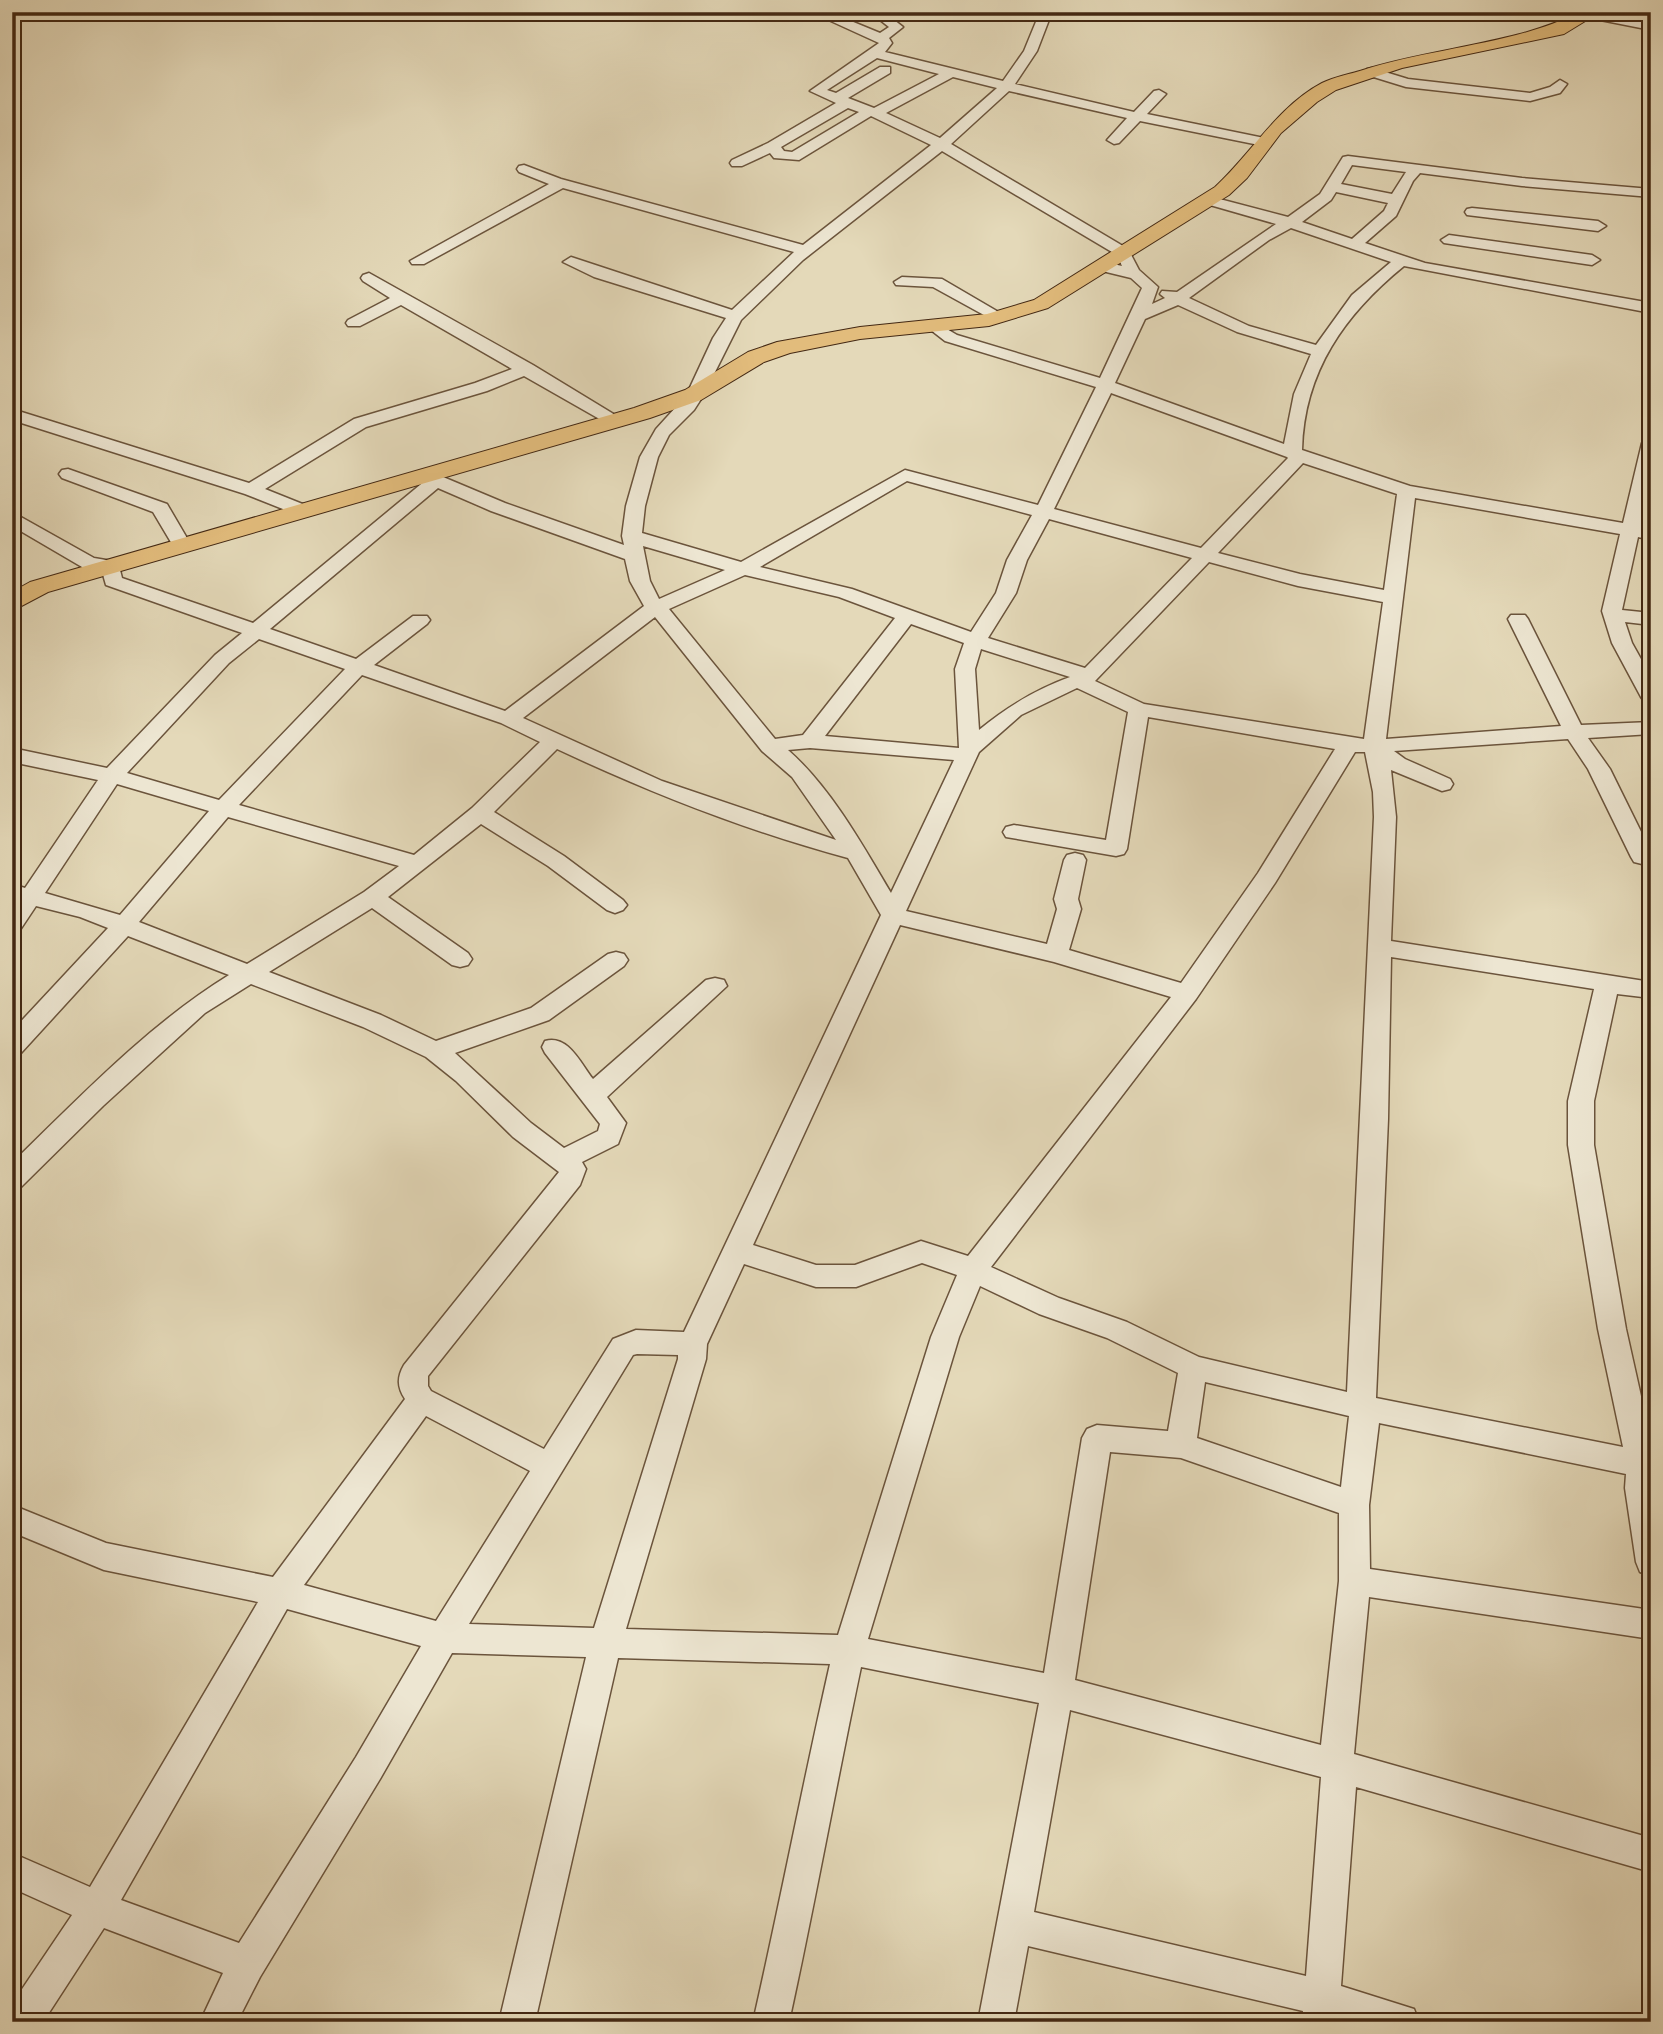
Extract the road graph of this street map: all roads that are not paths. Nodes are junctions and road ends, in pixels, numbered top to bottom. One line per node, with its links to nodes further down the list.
1 (817, 12): 6 (street)
2 (886, 12): 6 (street)
3 (1046, 12): 12 (street)
4 (1590, 13): 5 (street); 9 (main road)
5 (1651, 26)
6 (881, 38): 7 (street)
7 (876, 53): 10 (street); 14 (street)
8 (885, 70): 14 (street)
9 (1372, 72): 11 (street); 18 (main road)
10 (951, 73): 12 (street); 15 (street)
11 (1560, 84)
12 (1005, 87): 16 (street); 19 (street)
13 (1160, 94): 16 (street)
14 (841, 101): 15 (street); 20 (street)
15 (872, 112): 19 (street); 20 (street)
16 (1135, 117): 17 (street); 18 (street)
17 (1114, 140)
18 (1264, 142): 28 (main road)
19 (942, 144): 34 (street); 35 (street)
20 (773, 146): 21 (street)
21 (737, 163)
22 (524, 169): 24 (street)
23 (1415, 170): 25 (street); 27 (street); 29 (street)
24 (562, 183): 34 (street); 36 (street)
25 (1332, 187): 29 (street); 31 (street)
26 (1651, 193): 30 (street)
27 (1481, 195): 30 (street); 30 (street); 32 (street)
28 (1208, 200): 31 (street); 35 (main road)
29 (1398, 200): 33 (street)
30 (1601, 207): 43 (street)
31 (1287, 222): 33 (street); 47 (street)
32 (1449, 240): 40 (street); 43 (street)
33 (1355, 244): 38 (street)
34 (804, 250): 49 (street)
35 (1123, 252): 39 (main road); 41 (street)
36 (418, 261)
37 (571, 261): 49 (street)
38 (1401, 261): 40 (street); 54 (street)
39 (1104, 267): 41 (street); 51 (main road)
40 (1422, 267): 43 (street)
41 (1133, 273): 45 (street)
42 (369, 278): 46 (street)
43 (1587, 278): 48 (street)
44 (902, 282): 51 (street)
45 (1150, 287): 47 (street); 50 (street)
46 (402, 298): 52 (street); 55 (street)
47 (1179, 298): 50 (street); 54 (street)
48 (1651, 308)
49 (735, 316): 57 (street)
50 (1139, 316): 56 (street)
51 (999, 317): 53 (main road)
52 (354, 323)
53 (935, 327): 56 (street); 57 (main road)
54 (1321, 352): 61 (street)
55 (527, 369): 59 (street); 64 (street)
56 (1106, 385): 61 (street); 67 (street)
57 (693, 395): 59 (main road); 72 (street)
58 (12, 414): 64 (street)
59 (616, 421): 63 (main road)
60 (1651, 443): 69 (street)
61 (1293, 453): 65 (street); 73 (street)
62 (68, 474): 71 (street)
63 (434, 478): 66 (main road); 72 (street); 84 (street)
64 (251, 490): 66 (street)
65 (1407, 491): 69 (street); 76 (street)
66 (303, 511): 71 (main road)
67 (1043, 512): 73 (street); 75 (street); 85 (street)
68 (12, 518): 74 (street)
69 (1630, 530): 70 (street); 79 (street)
70 (1651, 534)
71 (182, 545): 74 (main road)
72 (632, 545): 75 (street); 78 (street)
73 (1203, 556): 76 (street); 87 (street)
74 (111, 566): 77 (main road); 84 (street)
75 (743, 569): 78 (street); 80 (street)
76 (1394, 598): 96 (street)
77 (12, 603)
78 (654, 608): 90 (street); 95 (street)
79 (1613, 615): 82 (street); 88 (street)
80 (907, 616): 85 (street); 93 (street)
81 (1518, 618): 92 (street)
82 (1651, 619)
83 (419, 620): 86 (street)
84 (253, 631): 86 (street); 99 (street)
85 (975, 641): 87 (street); 97 (street)
86 (357, 668): 90 (street); 101 (street)
87 (1083, 678): 89 (street); 97 (street)
88 (1651, 696)
89 (1139, 709): 96 (street); 103 (street)
90 (508, 719): 94 (street)
91 (1651, 728): 92 (street)
92 (1574, 732): 96 (street); 105 (street)
93 (810, 741): 95 (street); 97 (street)
94 (552, 742): 102 (street); 104 (street)
95 (771, 746): 104 (street)
96 (1361, 746): 100 (street); 114 (street); 122 (street)
97 (969, 752): 111 (street)
98 (12, 755): 99 (street)
99 (113, 776): 101 (street); 108 (street)
100 (1442, 784)
101 (223, 809): 107 (street); 113 (street)
102 (480, 813): 107 (street); 110 (street)
103 (1014, 832)
104 (856, 853): 111 (street)
105 (1642, 857)
106 (1075, 860): 115 (street)
107 (418, 864): 109 (street)
108 (22, 895): 112 (street); 113 (street)
109 (372, 897): 116 (street); 118 (street)
110 (615, 905)
111 (893, 916): 115 (street); 129 (street)
112 (12, 924)
113 (123, 926): 118 (street); 123 (street)
114 (1379, 947): 119 (street); 134 (street)
115 (1056, 954): 122 (street)
116 (460, 959)
117 (616, 960): 125 (street)
118 (250, 972): 125 (street); 128 (street)
119 (1612, 984): 121 (street); 136 (street)
120 (715, 986): 126 (street)
121 (1651, 989)
122 (1186, 993): 130 (street)
123 (12, 1047)
124 (554, 1047): 126 (street)
125 (435, 1051): 127 (street)
126 (592, 1095): 127 (street)
127 (560, 1161): 133 (street)
128 (12, 1179)
129 (738, 1251): 130 (street); 131 (street)
130 (972, 1271): 132 (street); 146 (street)
131 (693, 1344): 137 (street); 145 (street)
132 (1193, 1367): 134 (street); 135 (street)
133 (421, 1400): 137 (street); 142 (street)
134 (1361, 1407): 136 (street); 138 (street)
135 (1181, 1445): 138 (street); 147 (street)
136 (1646, 1465): 140 (street)
137 (550, 1466): 144 (street)
138 (1354, 1505): 141 (street)
139 (12, 1518): 142 (street)
140 (1651, 1562)
141 (1355, 1581): 143 (street); 148 (street)
142 (280, 1593): 144 (street); 151 (street)
143 (1651, 1625)
144 (443, 1638): 145 (street); 153 (street)
145 (605, 1645): 146 (street); 157 (street)
146 (849, 1650): 147 (street); 158 (street)
147 (1057, 1691): 148 (street); 152 (street)
148 (1336, 1765): 149 (street); 154 (street)
149 (1651, 1855)
150 (12, 1870): 151 (street)
151 (97, 1909): 153 (street); 155 (street)
152 (1013, 1925): 154 (street); 159 (street)
153 (247, 1964): 156 (street)
154 (1321, 2010): 160 (street)
155 (22, 2022)
156 (218, 2022)
157 (517, 2022)
158 (771, 2022)
159 (996, 2022)
160 (1401, 2022)

